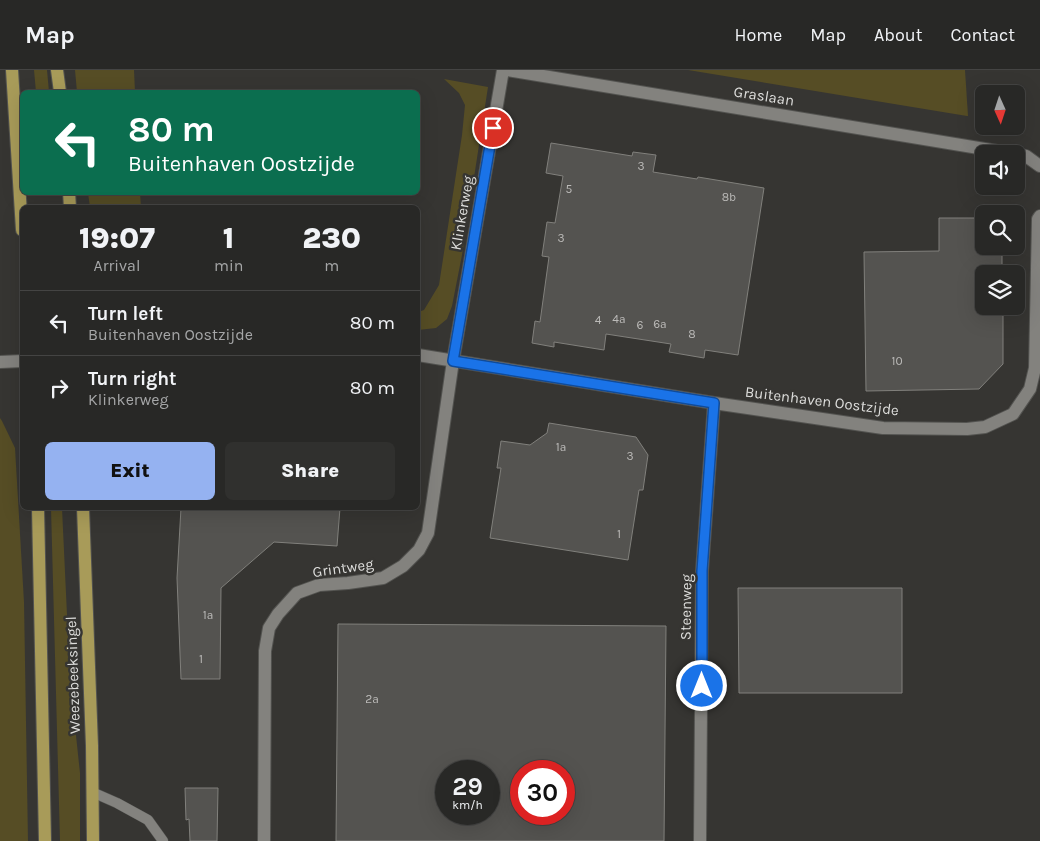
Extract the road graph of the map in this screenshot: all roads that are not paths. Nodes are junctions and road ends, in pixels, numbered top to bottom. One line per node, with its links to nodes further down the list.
1 (12, 70): 9 (main road)
2 (57, 70): 5 (main road)
3 (503, 70): 13 (street, Klinkerweg)
4 (507, 70): 6 (street, Graslaan)
5 (60, 90)
6 (975, 147)
7 (1025, 156): 8 (street, Graslaan)
8 (1040, 166)
9 (20, 205)
10 (1040, 216): 15 (street, Buitenhaven Oostzijde)
11 (420, 355): 13 (street, Buitenhaven Oostzijde)
12 (20, 361): 14 (street)
13 (453, 361): 15 (street, Buitenhaven Oostzijde); 22 (street, Grintweg)
14 (0, 362)
15 (714, 403): 23 (street, Steenweg)
16 (38, 510): 19 (main road, Weezebeeksingel)
17 (83, 510): 18 (main road, Weezebeeksingel)
18 (92, 792): 20 (main road, Weezebeeksingel); 21 (lane)
19 (45, 841)
20 (93, 841)
21 (163, 841)
22 (264, 841)
23 (700, 841)

